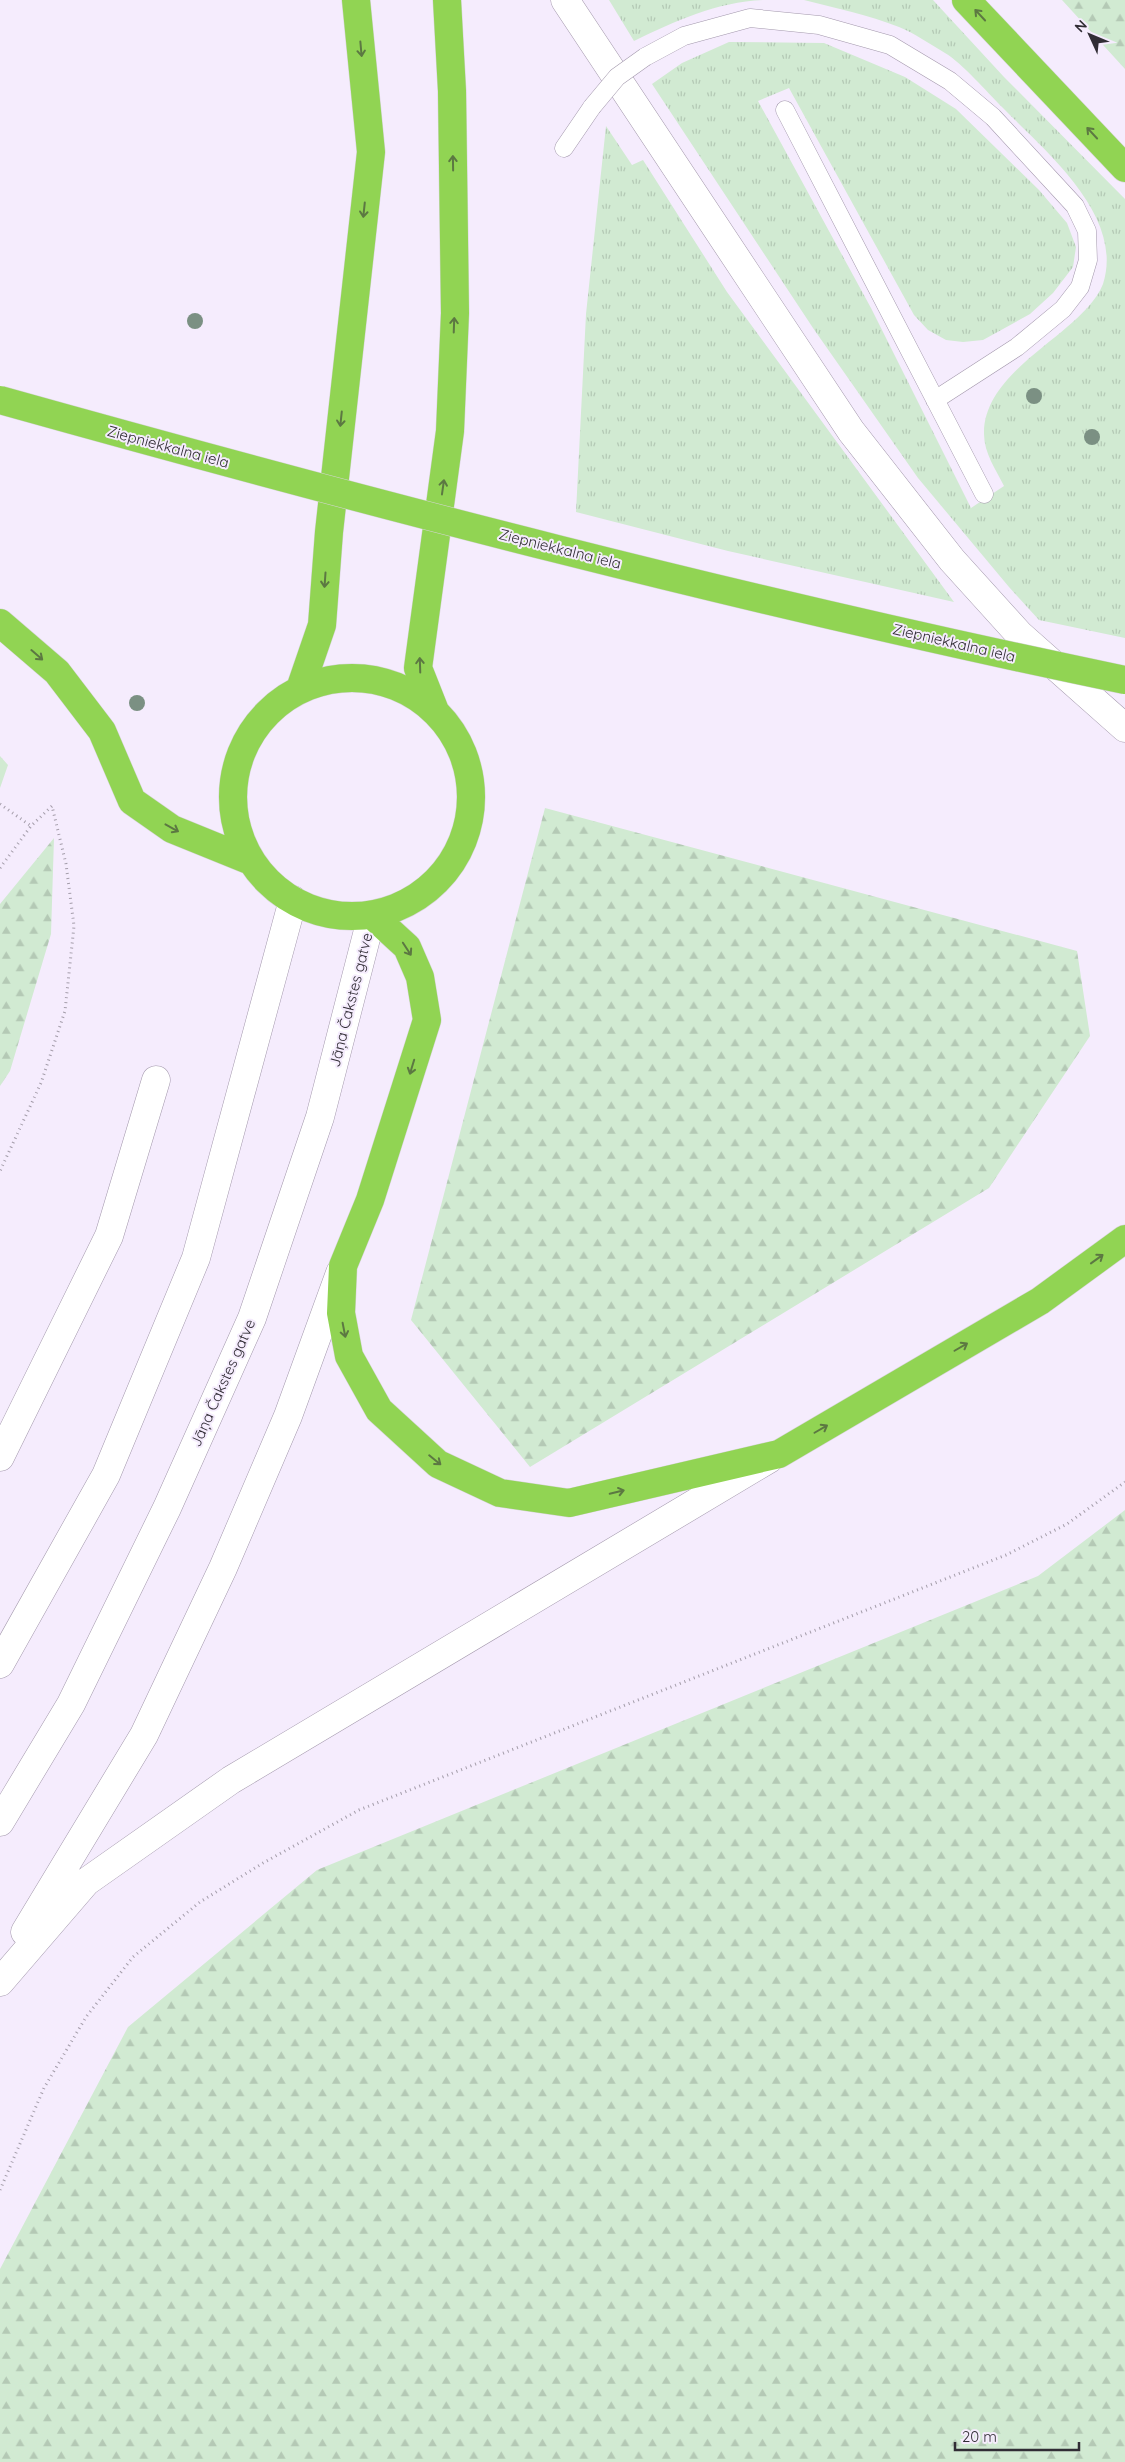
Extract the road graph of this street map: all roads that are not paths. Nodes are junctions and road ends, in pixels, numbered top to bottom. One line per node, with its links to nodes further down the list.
1 (356, 0): 13 (highway, one-way to 13)
2 (446, 0): 14 (highway, one-way to 2)
3 (565, 0): 15 (street)
4 (966, 0): 7 (highway, one-way to 4)
5 (786, 110): 9 (lane)
6 (564, 148): 9 (lane, bridge)
7 (1125, 168)
8 (0, 400): 12 (highway, Ziepniekkalna iela, bridge)
9 (935, 400): 10 (lane)
10 (984, 494)
11 (0, 623): 16 (highway, one-way to 16)
12 (1125, 680)
13 (300, 689): 14 (highway); 16 (highway)
14 (435, 711): 18 (highway)
15 (1125, 728)
16 (251, 862): 17 (highway)
17 (292, 900): 18 (highway); 24 (street)
18 (372, 914): 21 (highway, one-way to 21); 25 (street, Jāņa Čakstes gatve)
19 (156, 1080): 23 (street)
20 (1125, 1239): 22 (highway, one-way to 20)
21 (343, 1266): 22 (highway, one-way to 22); 26 (street)
22 (779, 1454): 27 (street)
23 (0, 1457)
24 (0, 1664)
25 (0, 1822)
26 (0, 1974)
27 (0, 1982)

